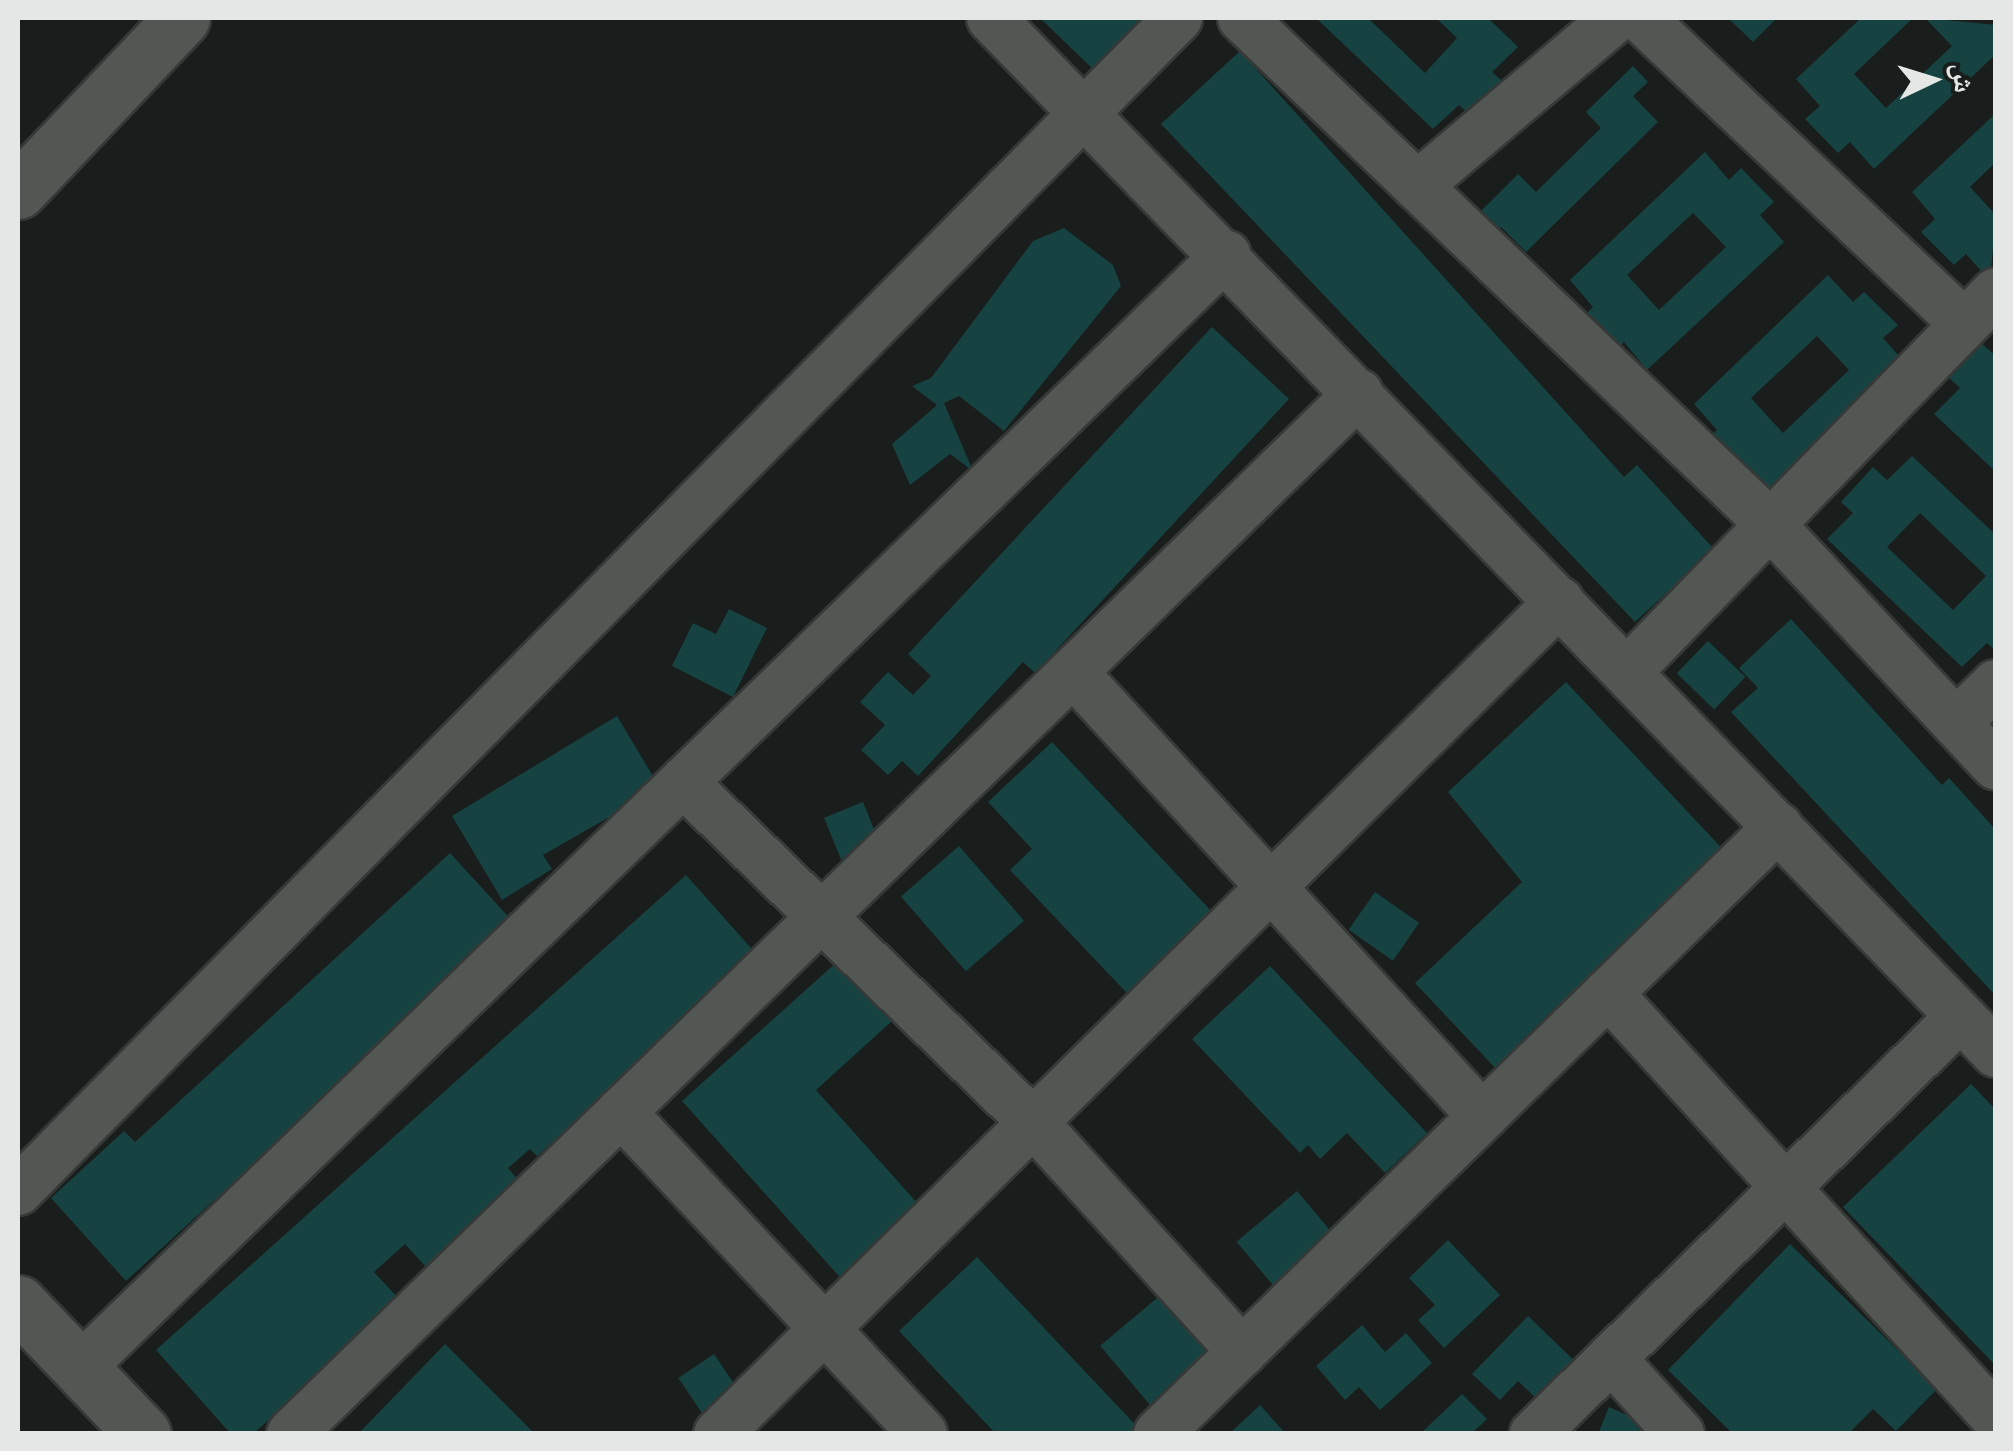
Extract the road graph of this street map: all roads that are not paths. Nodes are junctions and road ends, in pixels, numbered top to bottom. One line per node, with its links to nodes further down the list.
1 (182, 18): 9 (street)
2 (991, 18): 7 (street)
3 (1178, 18): 7 (street)
4 (1242, 18): 8 (street)
5 (1616, 18): 8 (street)
6 (1641, 18): 11 (street)
7 (1083, 106): 10 (street); 30 (street)
8 (1417, 186): 13 (street)
9 (18, 191)
10 (1226, 255): 12 (street); 20 (street)
11 (1979, 308): 13 (street)
12 (1359, 393): 14 (street); 15 (street)
13 (1767, 521): 16 (street); 18 (street)
14 (1560, 601): 16 (street); 22 (street)
15 (1073, 672): 22 (street); 23 (street)
16 (1628, 672): 21 (street)
17 (1996, 684): 18 (street)
18 (1956, 723): 19 (street)
19 (1996, 766)
20 (683, 782): 23 (street); 36 (street)
21 (1778, 827): 24 (street); 25 (street)
22 (1269, 889): 28 (street); 29 (street)
23 (826, 913): 27 (street); 29 (street)
24 (1608, 993): 28 (street); 31 (street)
25 (1960, 1017): 26 (street); 31 (street)
26 (1996, 1054)
27 (621, 1112): 33 (street); 39 (street)
28 (1482, 1116): 34 (street)
29 (1033, 1122): 33 (street); 34 (street)
30 (18, 1191)
31 (1780, 1192): 35 (street); 37 (street)
32 (18, 1303): 36 (street)
33 (820, 1333): 40 (street); 41 (street)
34 (1242, 1352): 42 (street)
35 (1611, 1358): 43 (street); 44 (street)
36 (80, 1368): 38 (street)
37 (1996, 1418)
38 (143, 1434)
39 (291, 1434)
40 (718, 1434)
41 (922, 1434)
42 (1158, 1434)
43 (1534, 1434)
44 (1680, 1434)

